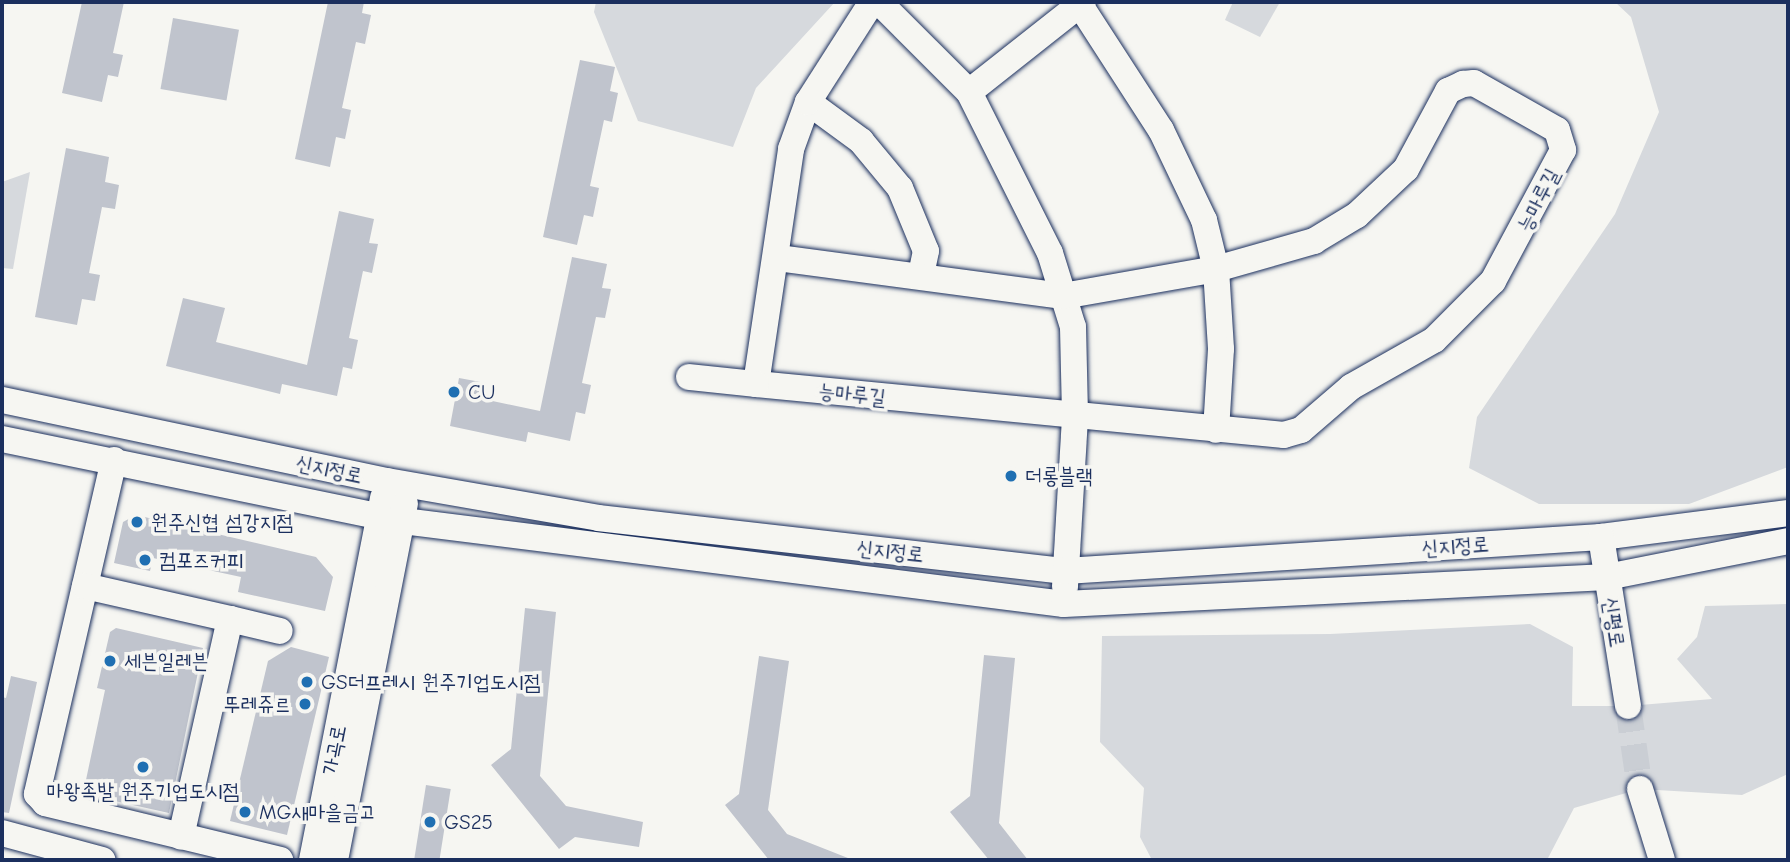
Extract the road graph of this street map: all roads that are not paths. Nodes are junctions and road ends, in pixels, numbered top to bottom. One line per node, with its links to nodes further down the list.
1 (872, 2): 5 (street)
2 (879, 2): 4 (street)
3 (1081, 3): 4 (street); 7 (street)
4 (969, 92): 9 (street)
5 (808, 102): 6 (street); 8 (street)
6 (778, 258): 8 (street, 능마루길); 11 (street)
7 (1216, 269): 9 (street, 능마루길); 14 (street); 14 (street, 능마루길)
8 (921, 275): 9 (street, 능마루길)
9 (1063, 296): 13 (street)
10 (689, 377): 11 (street, 능마루길)
11 (756, 384): 13 (street, 능마루길)
12 (2, 400): 17 (street, 신지정로)
13 (1075, 418): 14 (street, 능마루길); 22 (street)
14 (1216, 430)
15 (2, 439): 16 (street, 신지정로)
16 (114, 460): 19 (street, 신지정로); 24 (street)
17 (397, 483): 19 (street); 22 (street, 신지정로)
18 (1788, 513): 20 (street, 신지정로)
19 (391, 518): 25 (street, 신지정로); 34 (street, 가곡로); 35 (street, 가곡로)
20 (1601, 537): 22 (street, 신지정로); 23 (street, 신평로)
21 (1788, 541): 23 (street, 신지정로)
22 (1065, 571): 25 (street)
23 (1607, 578): 25 (street, 신지정로); 28 (street, 신평로)
24 (85, 586): 26 (street); 31 (street)
25 (1064, 604)
26 (230, 619): 27 (street); 31 (street)
27 (280, 631)
28 (1628, 706)
29 (1640, 789): 36 (street)
30 (2, 833): 32 (street)
31 (181, 837): 33 (street)
32 (102, 860)
33 (280, 860)
34 (312, 860)
35 (335, 860)
36 (1662, 860)

